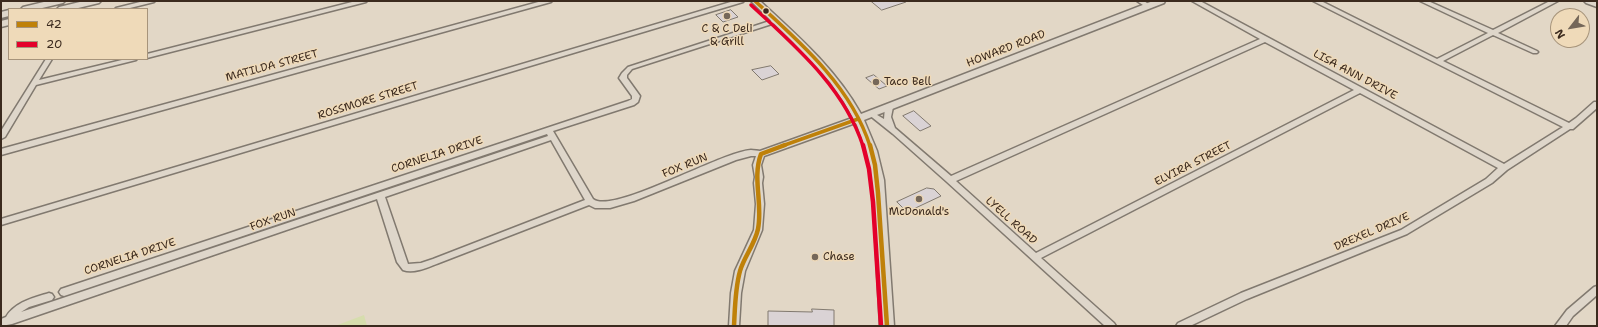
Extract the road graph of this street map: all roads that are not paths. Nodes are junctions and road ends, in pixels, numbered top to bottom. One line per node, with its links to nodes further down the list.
1 (60, 1): 17 (highway)
2 (96, 1): 18 (highway)
3 (152, 1): 19 (street)
4 (364, 1): 24 (street)
5 (549, 1): 38 (street, MATILDA STREET)
6 (741, 1): 44 (street, ROSSMORE STREET)
7 (754, 1): 20 (main road)
8 (1140, 1): 16 (street)
9 (1161, 1): 16 (main road, HOWARD ROAD)
10 (1195, 1): 22 (street, LISA ANN DRIVE)
11 (1316, 1): 27 (street)
12 (1423, 1): 21 (street)
13 (1555, 1): 21 (street)
14 (1589, 1): 15 (highway)
15 (1597, 4)
16 (1148, 6): 31 (main road, HOWARD ROAD)
17 (30, 8)
18 (66, 8)
19 (122, 8)
20 (776, 21): 33 (main road); 36 (street, CORNELIA DRIVE)
21 (1493, 33): 23 (street); 27 (street)
22 (1265, 39): 29 (street, LISA ANN DRIVE); 41 (street)
23 (1535, 52)
24 (148, 56)
25 (48, 60): 28 (street)
26 (130, 60): 28 (street)
27 (1438, 61): 34 (street)
28 (33, 84): 37 (street)
29 (1360, 90): 40 (street, LISA ANN DRIVE); 45 (street, ELVIRA STREET)
30 (1597, 104): 34 (street, DREXEL DRIVE)
31 (889, 107): 32 (main road, HOWARD ROAD); 35 (street, LYELL ROAD)
32 (872, 114): 33 (main road, HOWARD ROAD); 35 (street, LYELL ROAD)
33 (858, 119): 39 (street, FOX RUN); 51 (main road)
34 (1570, 127): 40 (street, DREXEL DRIVE)
35 (896, 132): 41 (street, LYELL ROAD)
36 (550, 134): 42 (street, FOX RUN); 43 (street); 47 (street, CORNELIA DRIVE)
37 (1, 137)
38 (1, 152)
39 (761, 154): 43 (street, FOX RUN); 50 (street)
40 (1504, 168): 53 (street, DREXEL DRIVE)
41 (950, 180): 45 (street, LYELL ROAD)
42 (380, 195): 43 (street); 49 (street, FOX RUN)
43 (590, 201)
44 (1, 222)
45 (1035, 257): 52 (street, LYELL ROAD)
46 (1597, 290): 54 (street)
47 (64, 292)
48 (49, 297): 49 (street)
49 (5, 322)
50 (734, 326)
51 (887, 326)
52 (1111, 326)
53 (1181, 326)
54 (1560, 326)

